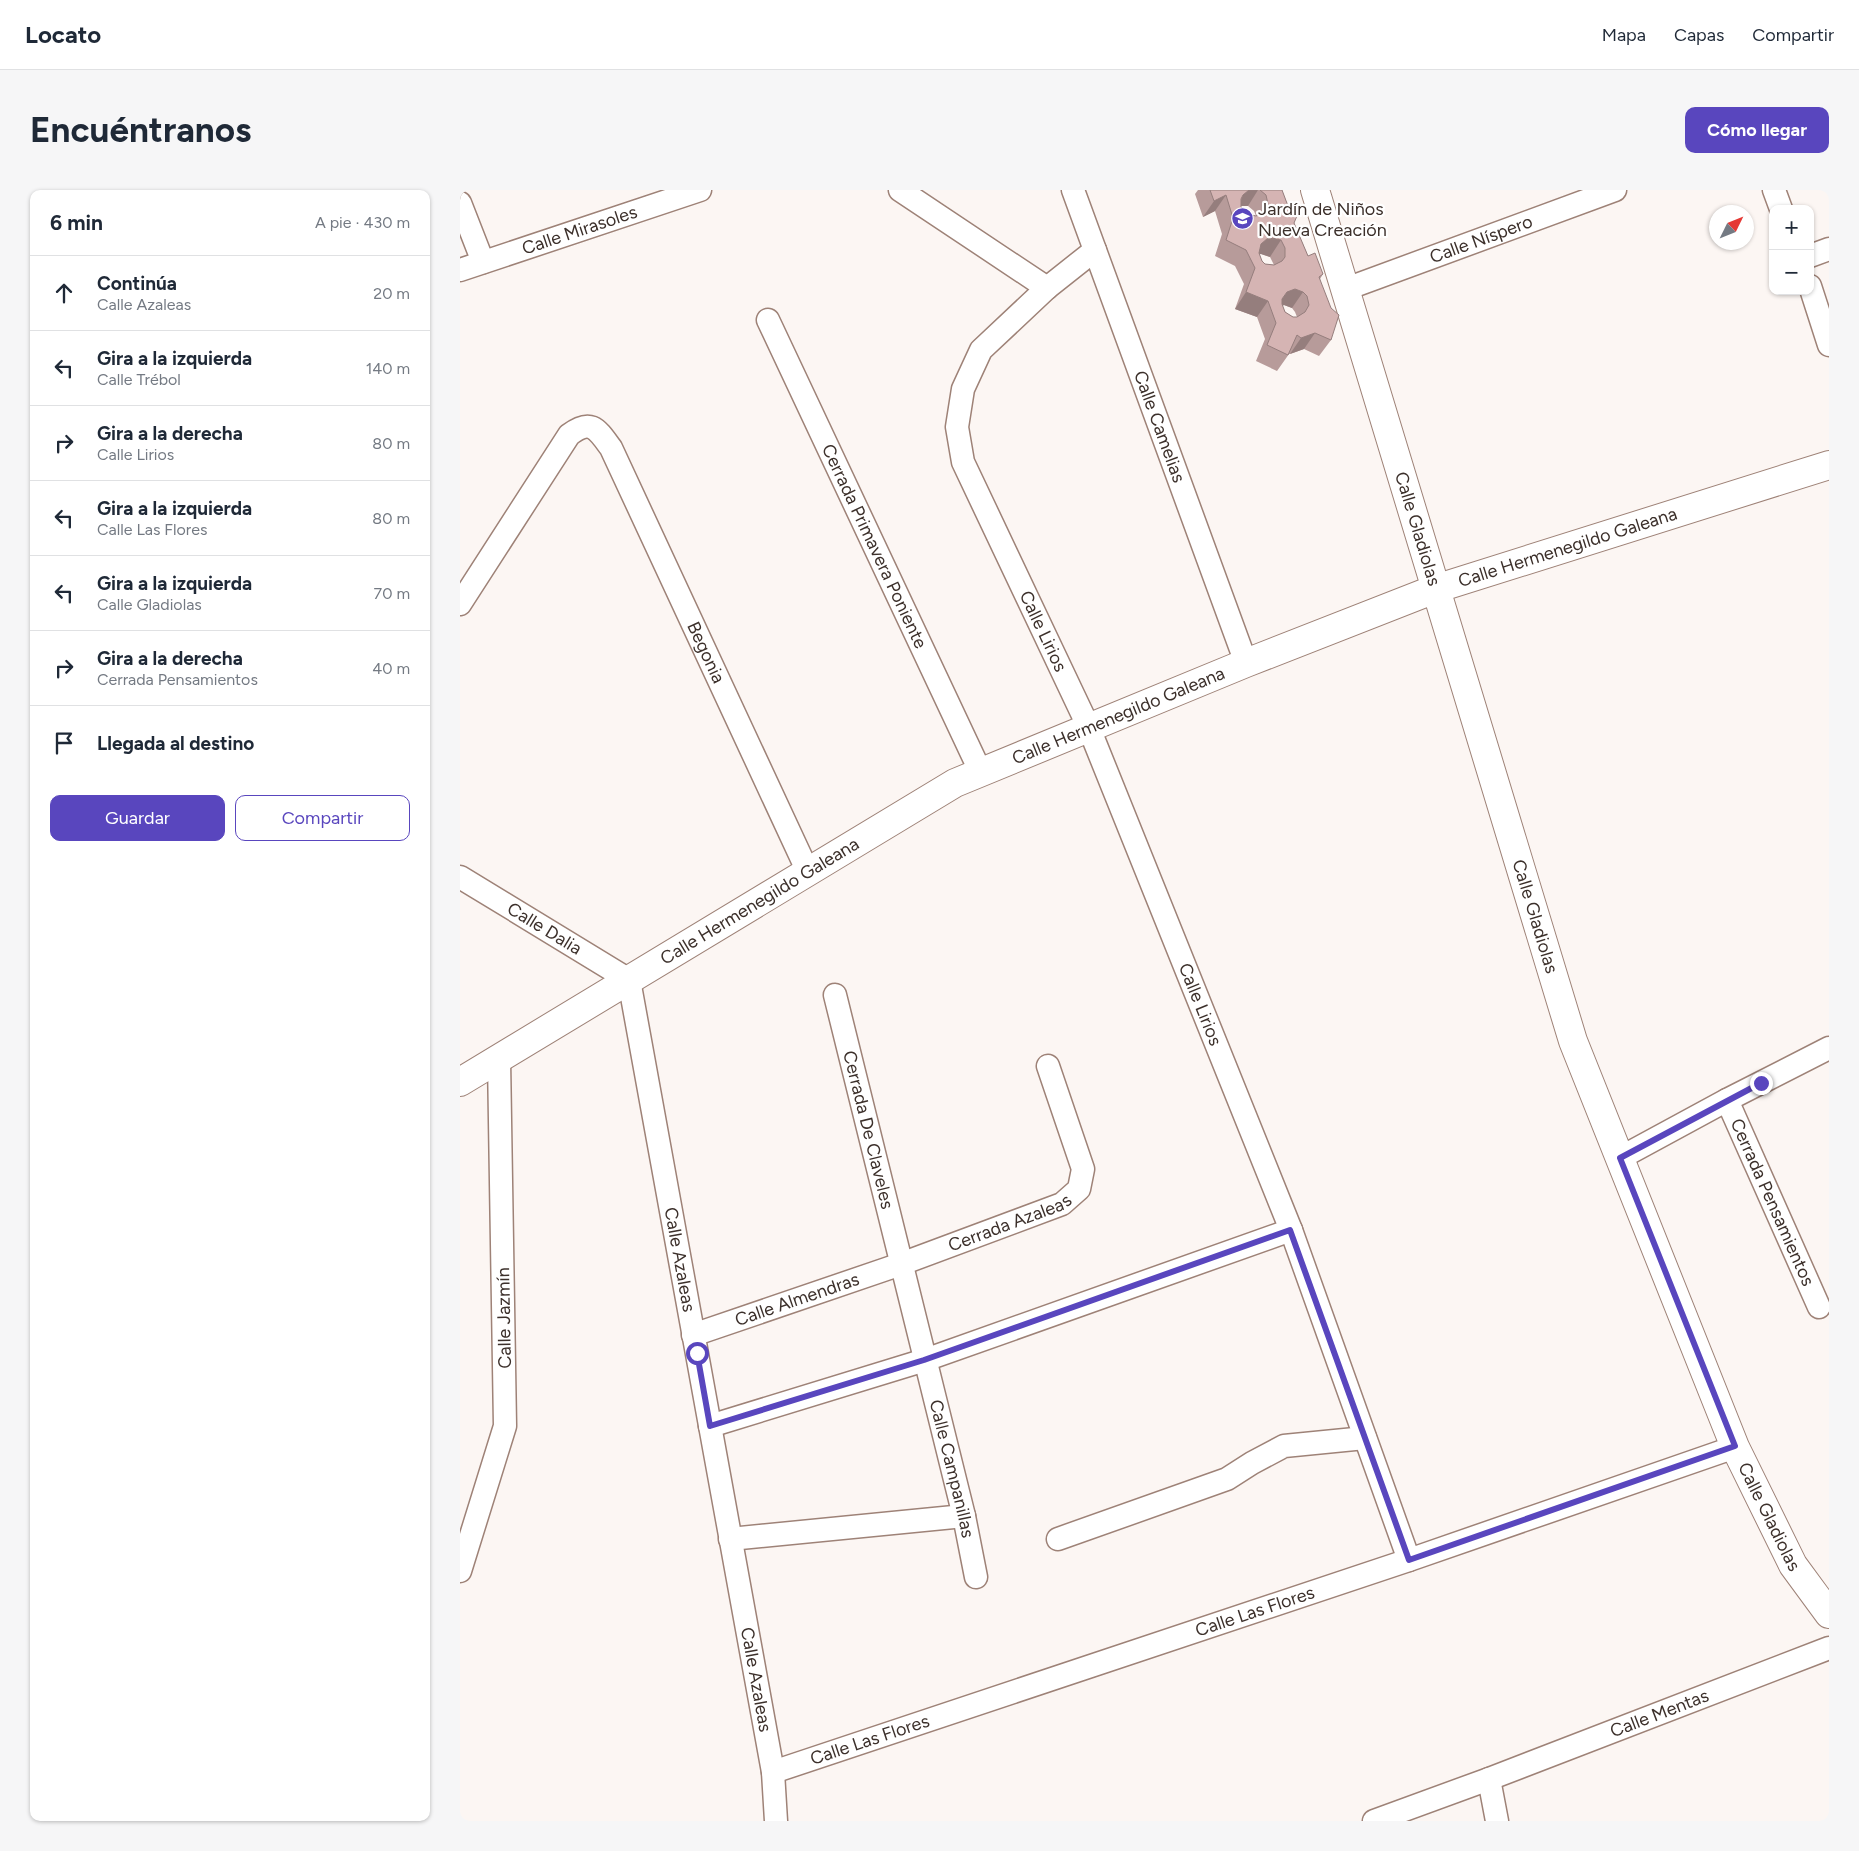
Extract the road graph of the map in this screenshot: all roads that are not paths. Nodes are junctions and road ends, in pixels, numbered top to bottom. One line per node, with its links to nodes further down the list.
1 (700, 190): 7 (street, Calle Mirasoles)
2 (900, 190): 15 (street)
3 (1073, 190): 11 (street, Calle Camelias)
4 (1315, 190): 16 (street, Calle Gladiolas)
5 (1615, 190): 16 (street, Calle Níspero)
6 (1774, 190): 9 (street)
7 (644, 199): 13 (street, Calle Mirasoles)
8 (460, 203): 13 (street)
9 (1780, 205)
10 (1829, 249): 12 (street)
11 (1095, 250): 15 (street, Calle Lirios); 23 (street, Calle Camelias)
12 (1814, 255)
13 (483, 262): 14 (street, Calle Mirasoles)
14 (460, 270)
15 (1047, 288): 24 (street, Calle Lirios)
16 (1346, 289): 21 (street, Calle Gladiolas)
17 (1813, 295): 19 (street)
18 (768, 320): 25 (street, Cerrada Primavera Poniente)
19 (1829, 344)
20 (1829, 465): 21 (street, Calle Hermenegildo Galeana)
21 (1436, 589): 23 (street, Calle Hermenegildo Galeana); 35 (street, Calle Gladiolas)
22 (460, 604): 26 (street, Begonia)
23 (1246, 663): 24 (street, Calle Hermenegildo Galeana)
24 (1089, 728): 25 (street, Calle Hermenegildo Galeana); 36 (street, Calle Lirios)
25 (981, 773): 26 (street, Calle Hermenegildo Galeana)
26 (808, 872): 28 (street, Calle Hermenegildo Galeana)
27 (460, 877): 28 (street, Calle Dalia)
28 (629, 980): 31 (street, Calle Hermenegildo Galeana); 39 (street, Calle Azaleas)
29 (834, 995): 37 (street, Cerrada De Claveles)
30 (1829, 1048): 34 (street, Cerrada Pensamientos)
31 (499, 1058): 33 (street, Calle Hermenegildo Galeana); 48 (street, Calle Jazmín)
32 (1048, 1066): 37 (street, Cerrada Azaleas)
33 (460, 1082)
34 (1727, 1100): 35 (street, Cerrada Pensamientos); 38 (street, Cerrada Pensamientos)
35 (1620, 1158): 43 (street, Calle Gladiolas)
36 (1290, 1230): 40 (street); 42 (street, Calle Lirios)
37 (901, 1264): 39 (street, Calle Almendras); 40 (street, Cerrada De Claveles)
38 (1819, 1307)
39 (693, 1335): 41 (street, Calle Azaleas)
40 (924, 1360): 41 (street); 44 (street, Calle Campanillas)
41 (710, 1426): 45 (street, Calle Azaleas)
42 (1365, 1438): 46 (street); 47 (street, Calle Lirios)
43 (1735, 1446): 47 (street, Calle Las Flores); 50 (street, Calle Gladiolas)
44 (964, 1516): 45 (street); 49 (street, Calle Campanillas)
45 (730, 1539): 52 (street, Calle Azaleas)
46 (1058, 1539)
47 (1409, 1560): 52 (street, Calle Las Flores)
48 (460, 1571)
49 (976, 1577)
50 (1829, 1614)
51 (1829, 1648): 53 (street, Calle Mentas)
52 (773, 1772): 54 (street, Calle Azaleas)
53 (1489, 1779): 55 (street, Calle Mentas); 56 (street)
54 (776, 1821)
55 (1374, 1821)
56 (1496, 1821)

